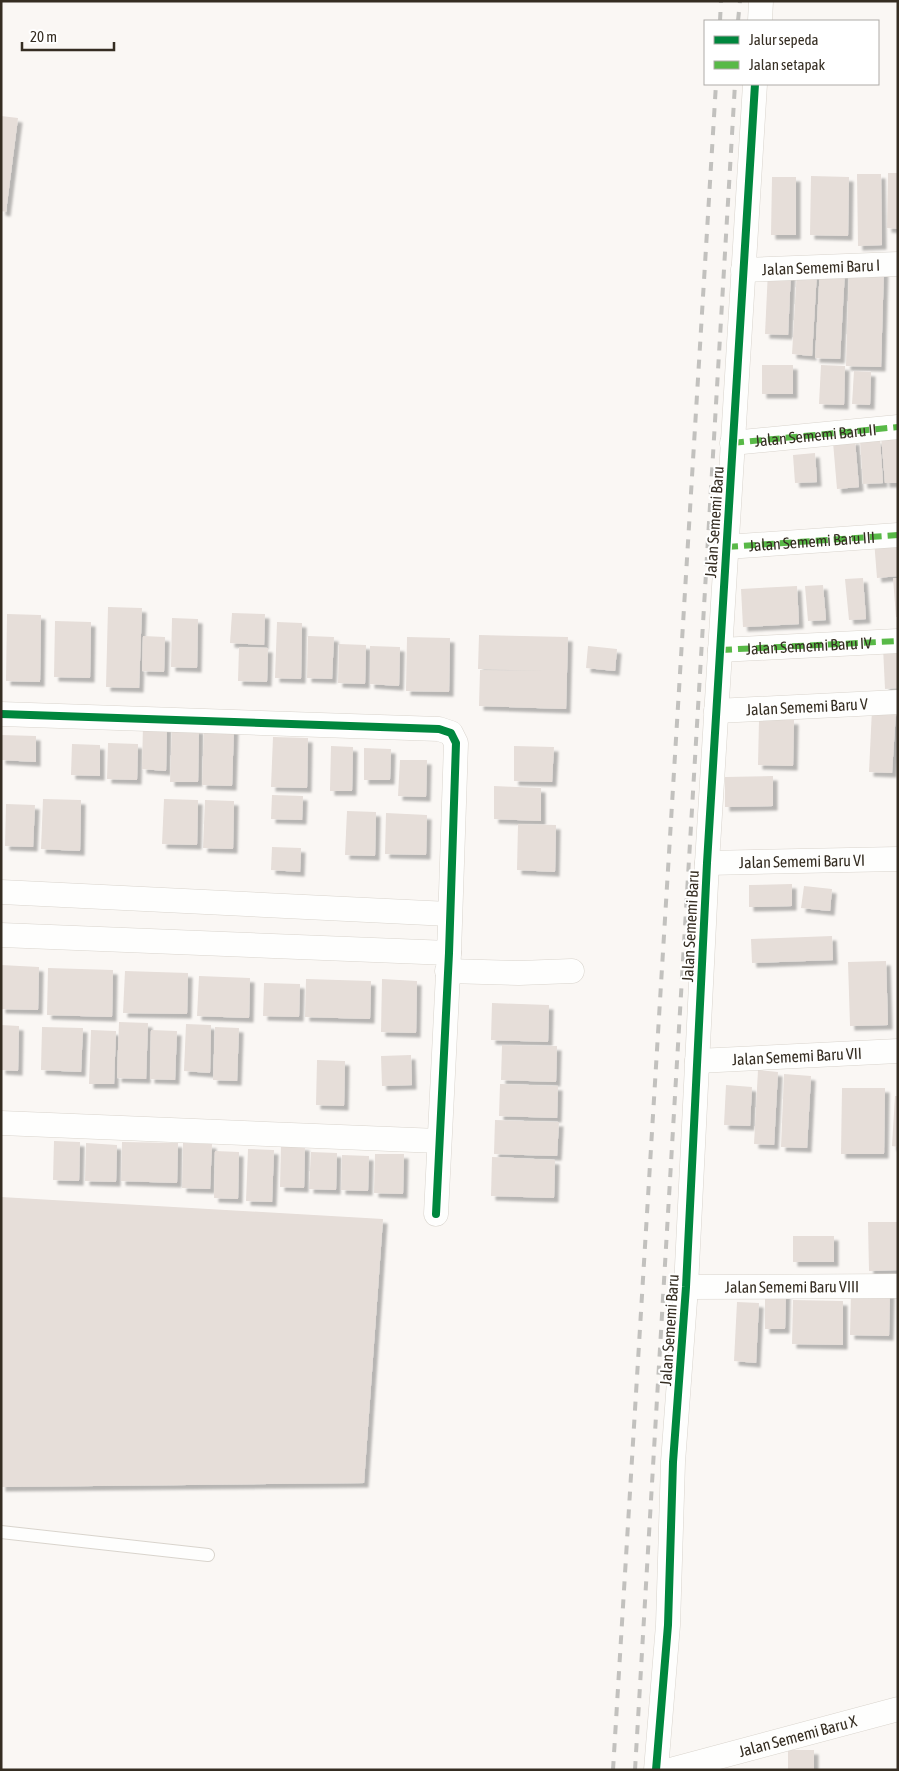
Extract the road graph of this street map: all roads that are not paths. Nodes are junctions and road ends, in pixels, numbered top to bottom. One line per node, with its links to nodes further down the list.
1 (761, 1): 2 (street)
2 (760, 20)
3 (756, 85): 5 (street, Jalan Sememi Baru)
4 (898, 264): 5 (street, Jalan Sememi Baru I)
5 (743, 270): 7 (street, Jalan Sememi Baru)
6 (898, 427): 7 (street, Jalan Sememi Baru II)
7 (732, 443): 9 (street, Jalan Sememi Baru)
8 (898, 535): 9 (street, Jalan Sememi Baru III)
9 (726, 547): 11 (street, Jalan Sememi Baru)
10 (898, 641): 11 (street, Jalan Sememi Baru IV)
11 (720, 650): 13 (street, Jalan Sememi Baru)
12 (898, 702): 13 (street, Jalan Sememi Baru V)
13 (716, 711): 16 (street, Jalan Sememi Baru)
14 (1, 714): 18 (street)
15 (898, 859): 16 (street, Jalan Sememi Baru VI)
16 (707, 863): 23 (street, Jalan Sememi Baru)
17 (1, 892): 18 (street)
18 (449, 914): 20 (street)
19 (1, 935): 20 (street)
20 (448, 962): 21 (street); 25 (street)
21 (572, 971)
22 (898, 1051): 23 (street, Jalan Sememi Baru VII)
23 (697, 1061): 28 (street, Jalan Sememi Baru)
24 (1, 1123): 25 (street)
25 (439, 1141): 26 (street)
26 (436, 1214)
27 (898, 1286): 28 (street, Jalan Sememi Baru VIII)
28 (686, 1287): 32 (street, Jalan Sememi Baru)
29 (1, 1532): 30 (lane)
30 (208, 1555)
31 (898, 1709): 33 (street, Jalan Sememi Baru X)
32 (656, 1770)
33 (670, 1770)

